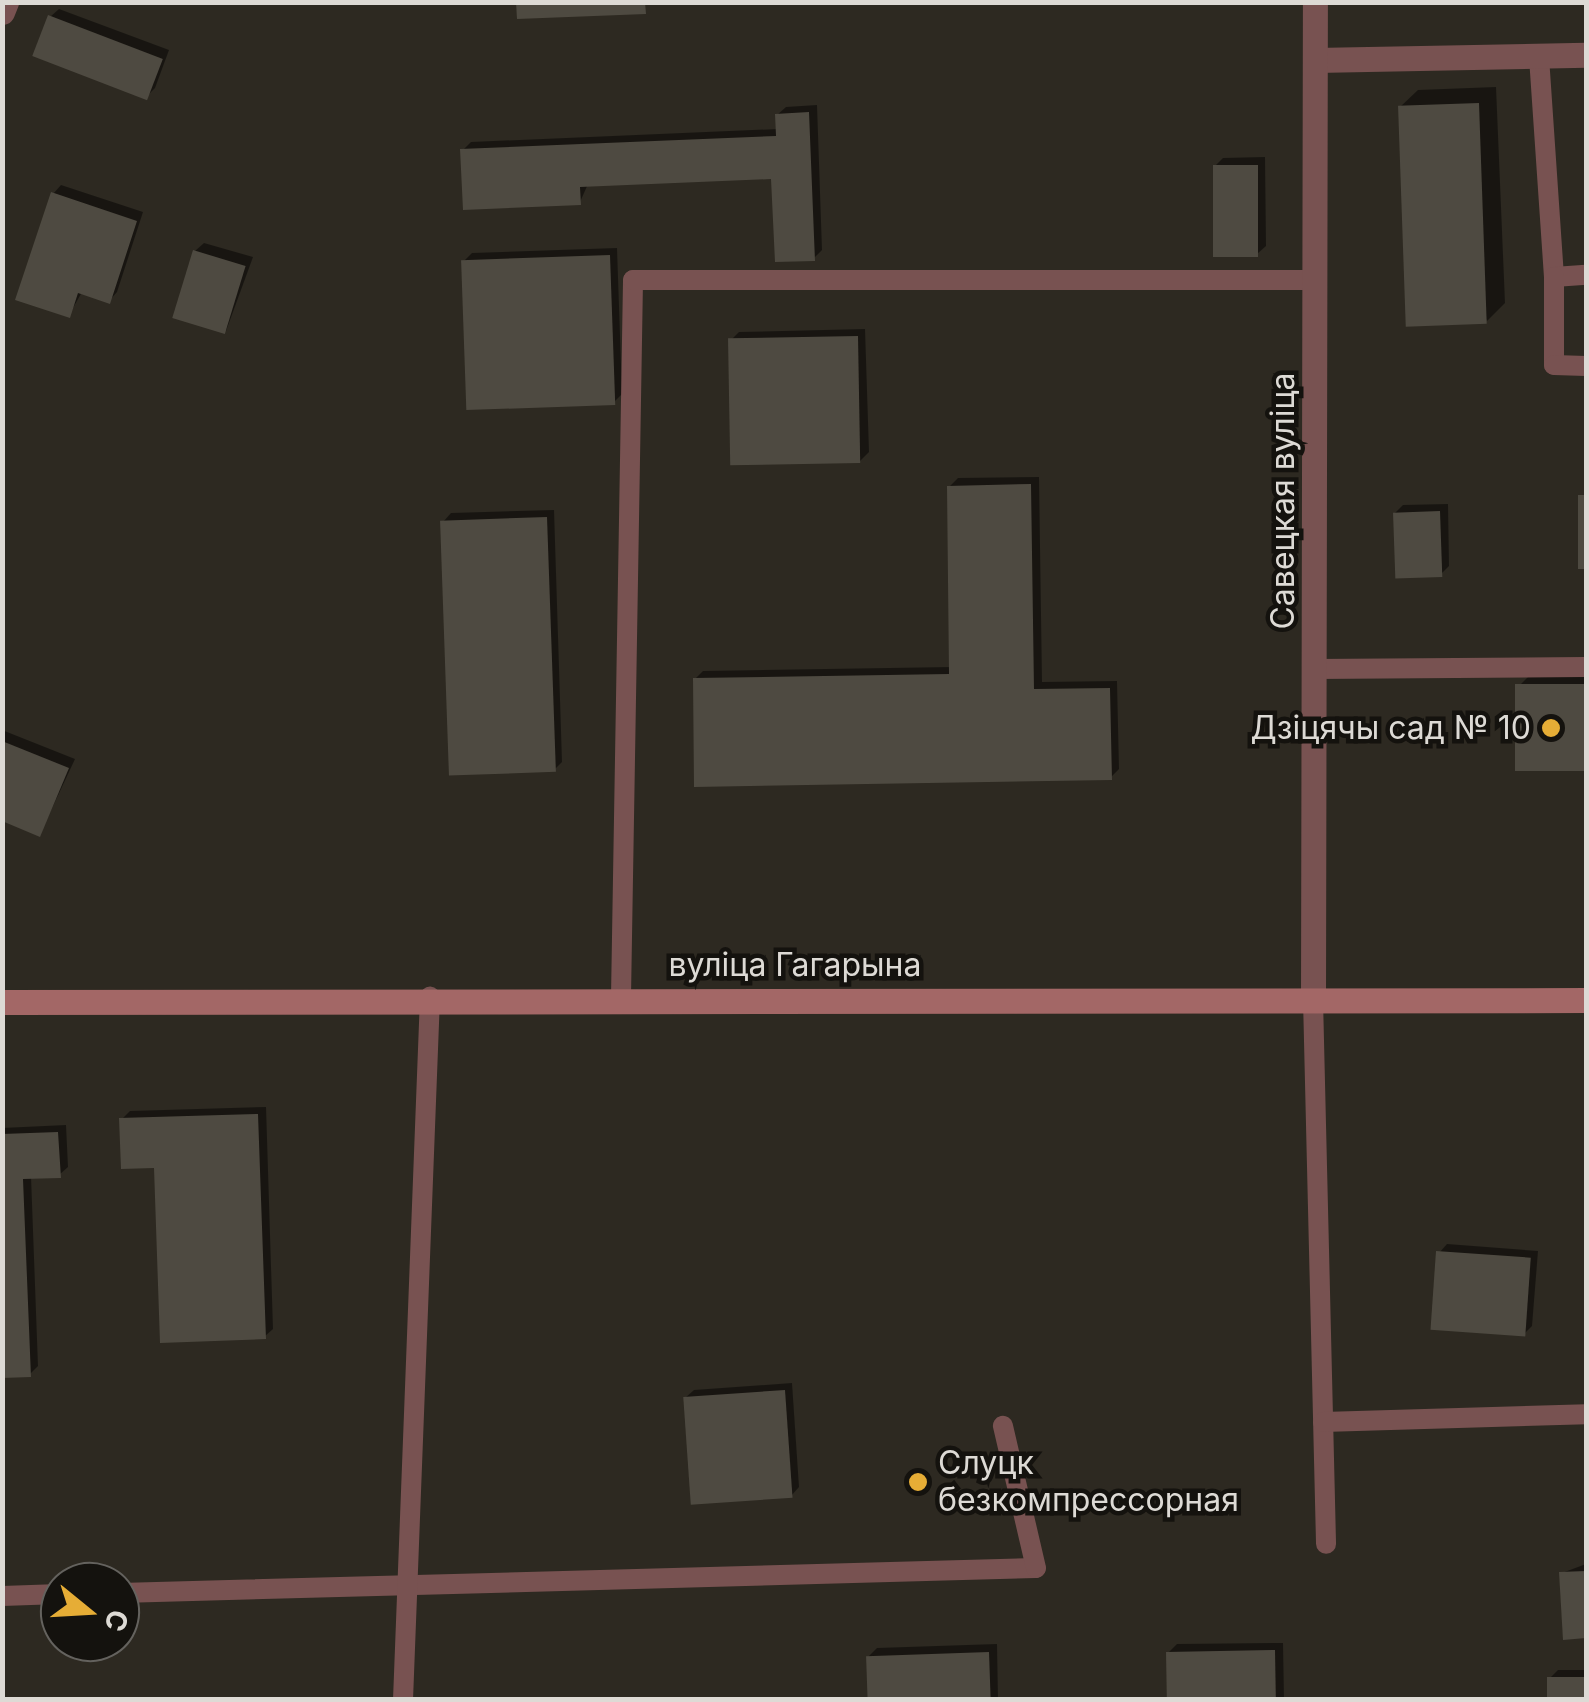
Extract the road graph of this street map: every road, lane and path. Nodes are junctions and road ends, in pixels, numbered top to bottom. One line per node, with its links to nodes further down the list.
1 (6, 2): 3 (street)
2 (1316, 2): 6 (street, Савецкая вуліца)
3 (2, 12)
4 (1586, 55): 5 (street)
5 (1539, 58): 6 (street); 8 (lane)
6 (1315, 60): 9 (street, Савецкая вуліца)
7 (1586, 275): 8 (lane)
8 (1554, 277): 10 (lane)
9 (1315, 280): 12 (street, Савецкая вуліца); 14 (lane)
10 (1586, 366)
11 (1586, 667): 12 (lane)
12 (1315, 669): 15 (street, Савецкая вуліца)
13 (430, 997): 14 (main road, вуліца Гагарына); 17 (main road, вуліца Гагарына); 22 (lane)
14 (621, 997): 15 (main road, вуліца Гагарына)
15 (1314, 999): 16 (main road, вуліца Гагарына); 19 (lane)
16 (1586, 1000)
17 (2, 1002)
18 (1586, 1414): 19 (lane)
19 (1323, 1422): 21 (lane)
20 (1003, 1426): 22 (lane)
21 (1326, 1544)
22 (404, 1586): 23 (lane); 26 (lane)
23 (140, 1593)
24 (40, 1595): 25 (lane)
25 (2, 1596)
26 (403, 1700)

